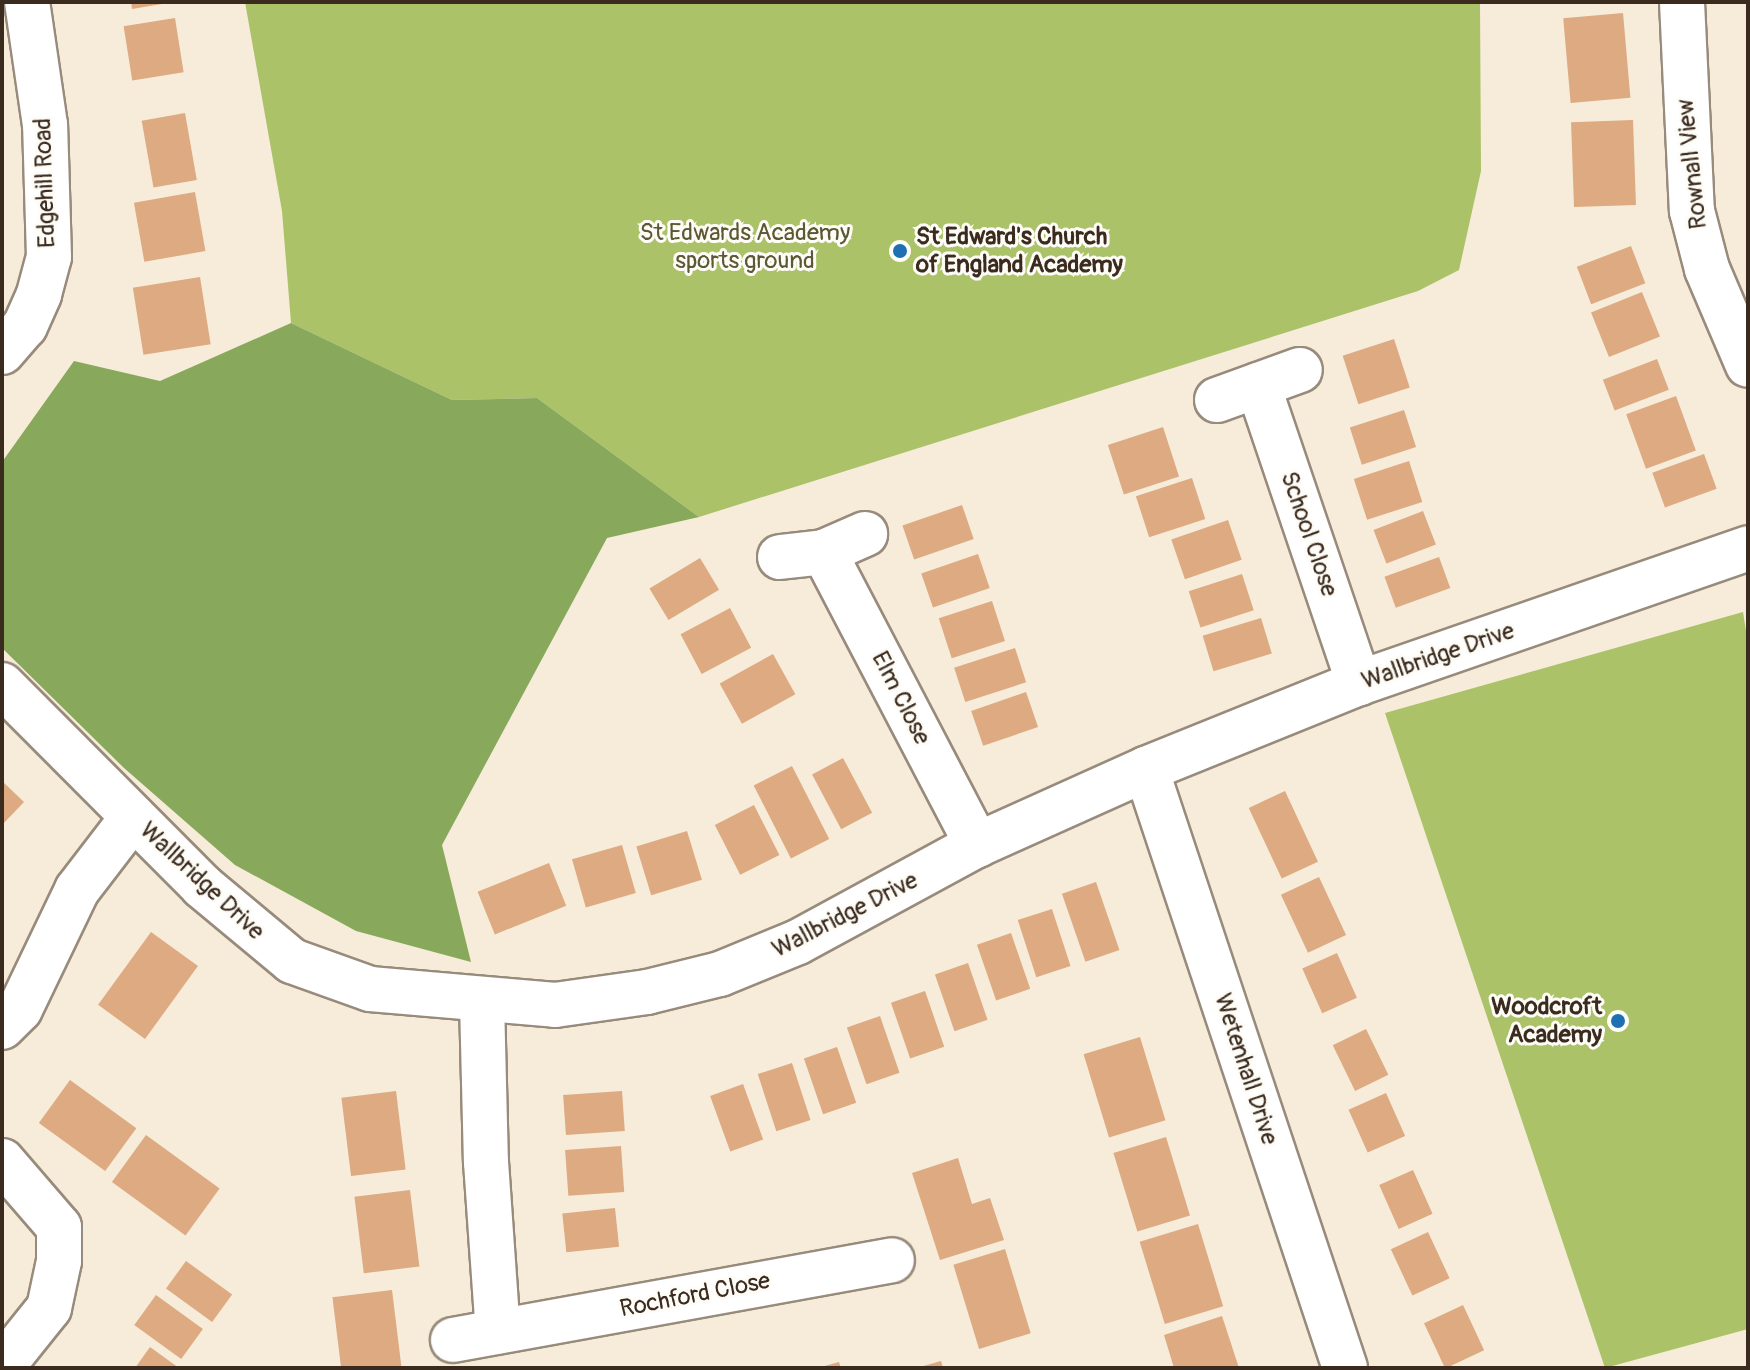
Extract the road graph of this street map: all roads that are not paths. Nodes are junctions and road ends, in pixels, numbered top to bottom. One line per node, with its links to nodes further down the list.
1 (27, 2): 3 (street, Edgehill Road)
2 (1682, 2): 4 (street, Rownall View)
3 (2, 352)
4 (1748, 365)
5 (1300, 370): 6 (street)
6 (1258, 385): 7 (street); 12 (street, School Close)
7 (1217, 400)
8 (865, 534): 10 (street)
9 (1748, 548): 12 (street, Wallbridge Drive)
10 (824, 552): 11 (street); 16 (street, Elm Close)
11 (780, 557)
12 (1359, 683): 14 (street, Wallbridge Drive)
13 (2, 685): 15 (street, Wallbridge Drive)
14 (1146, 769): 16 (street, Wallbridge Drive); 24 (street, Wetenhall Drive)
15 (133, 817): 17 (street, Wallbridge Drive); 18 (street)
16 (977, 845): 17 (street, Wallbridge Drive)
17 (482, 1001): 21 (street)
18 (2, 1027)
19 (2, 1161): 23 (street)
20 (892, 1260): 21 (street, Rochford Close)
21 (498, 1332): 22 (street, Rochford Close)
22 (453, 1340)
23 (13, 1353)
24 (1345, 1368)

